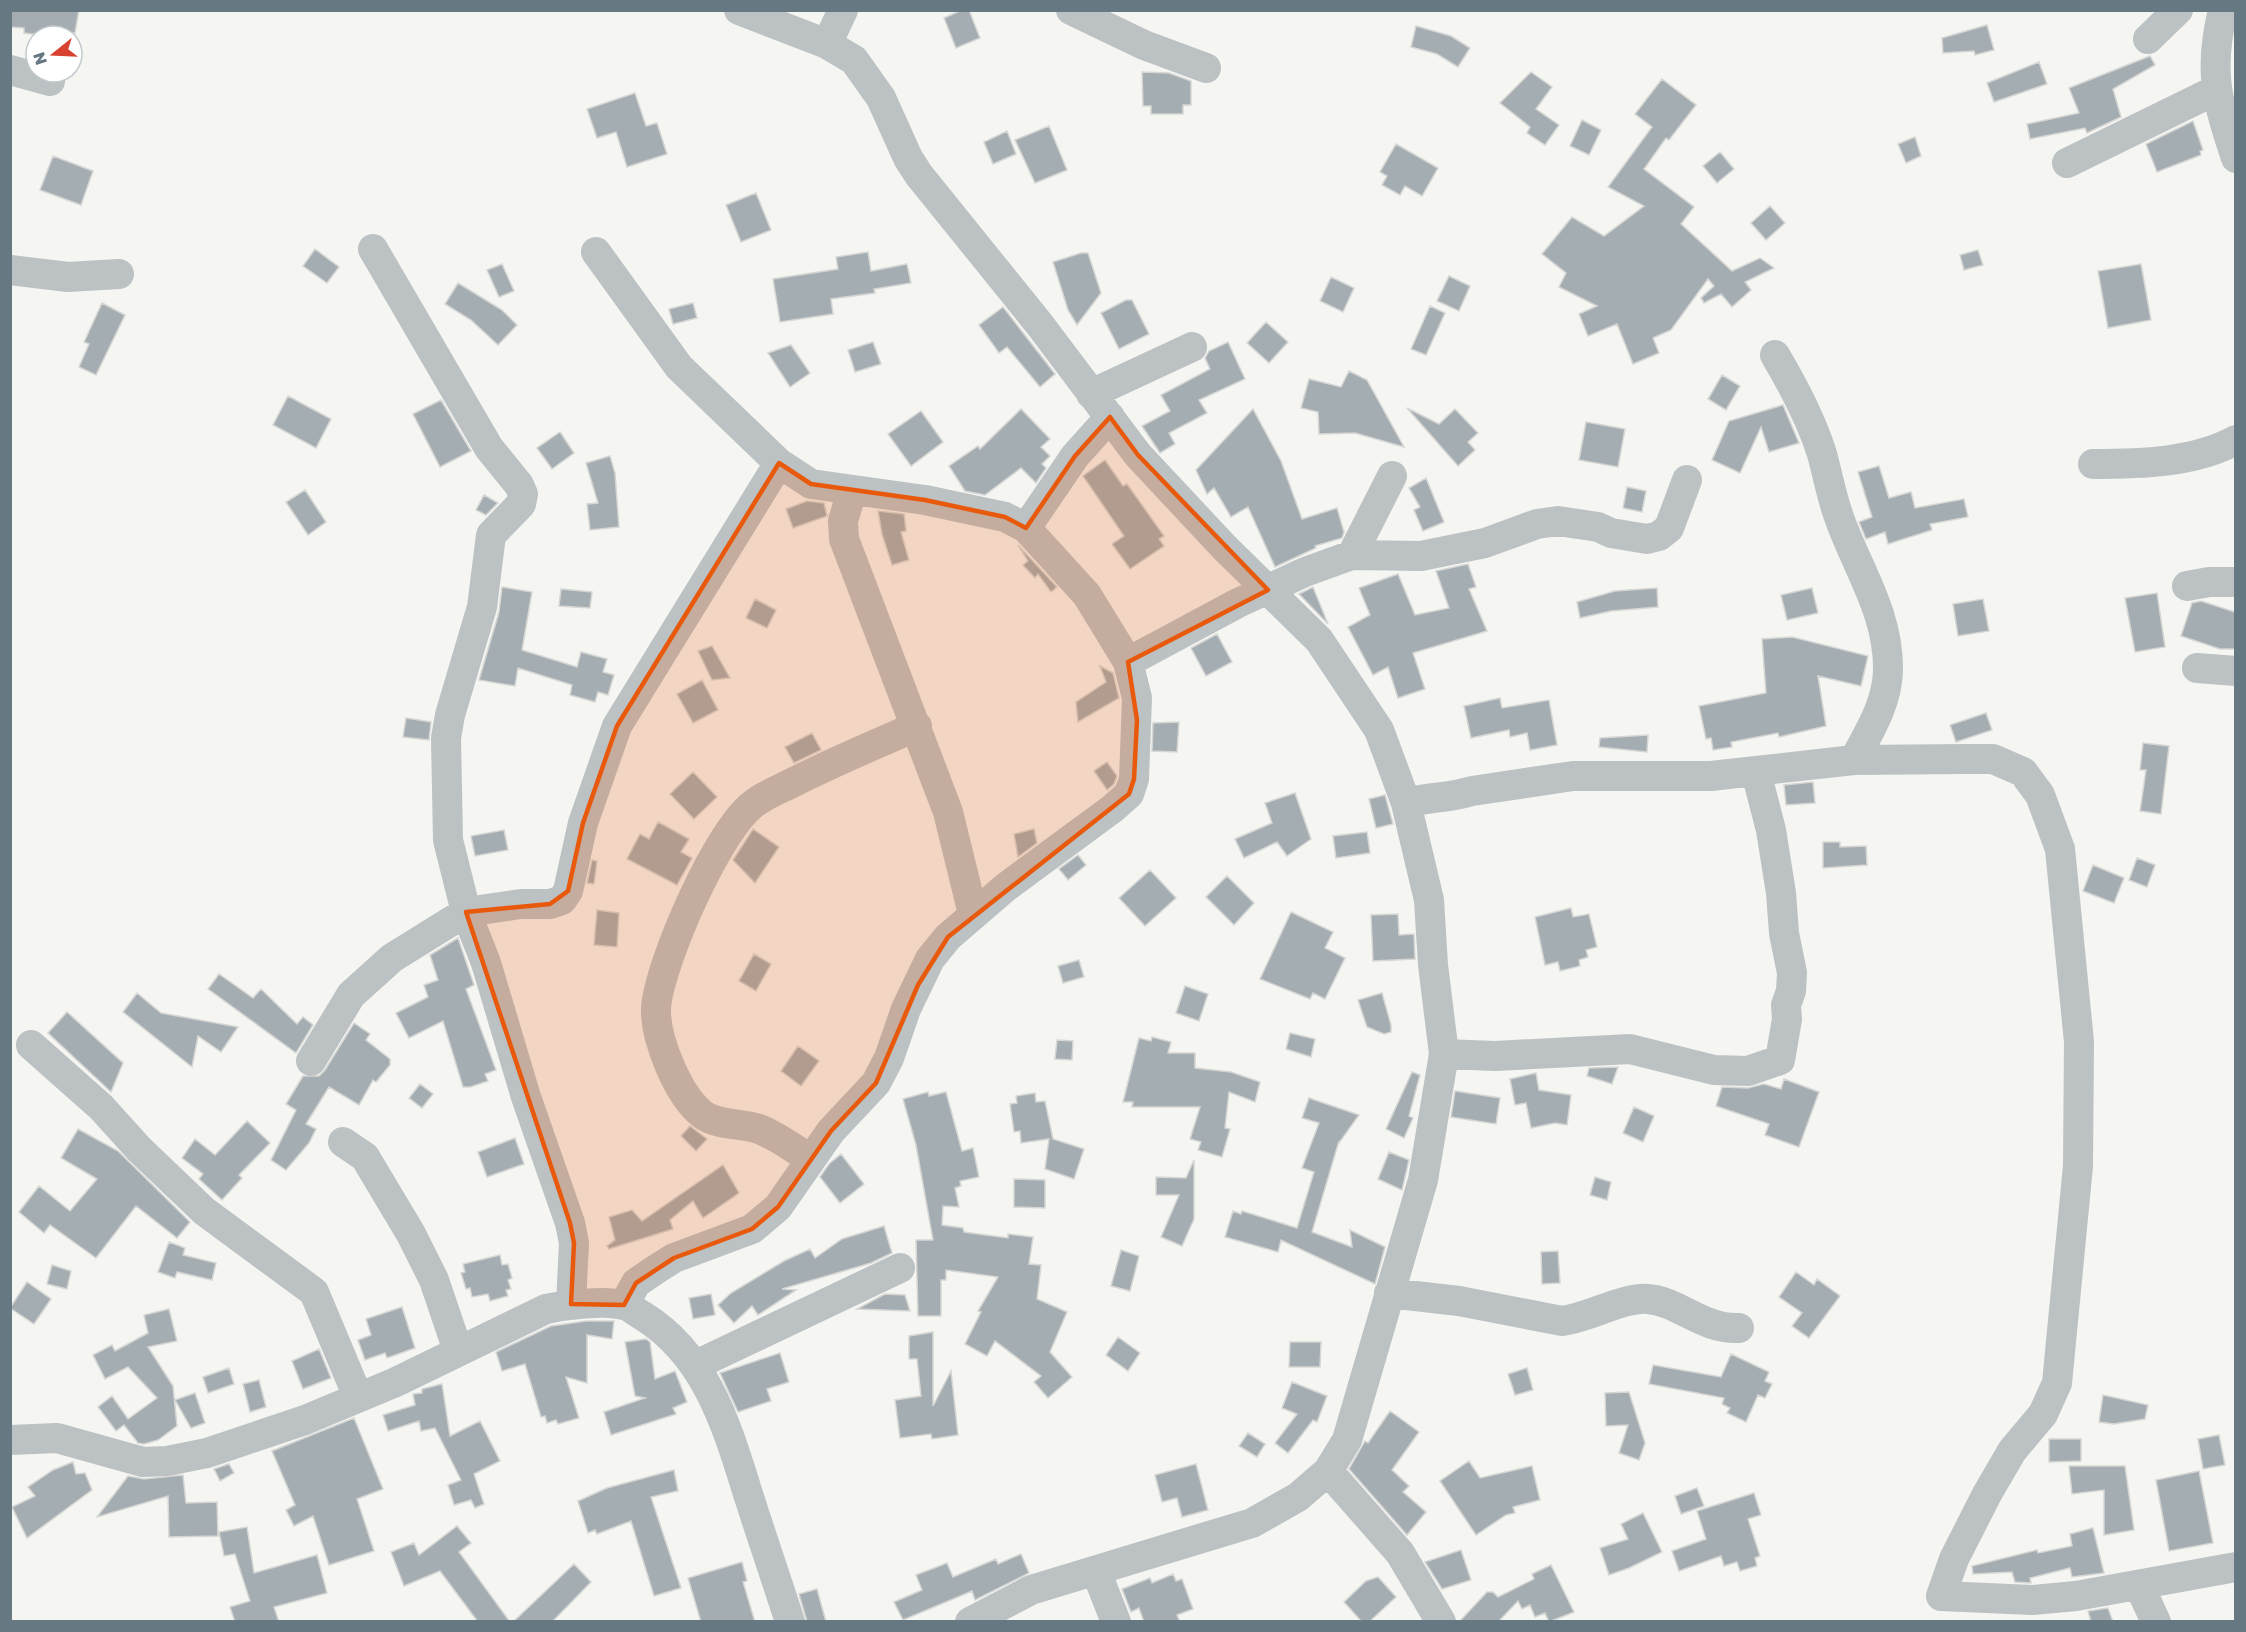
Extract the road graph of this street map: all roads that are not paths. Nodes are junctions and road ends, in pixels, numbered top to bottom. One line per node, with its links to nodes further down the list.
1 (739, 10): 7 (street)
2 (843, 10): 7 (street)
3 (1071, 10): 8 (street)
4 (2178, 10): 6 (street)
5 (2223, 10): 9 (street)
6 (2148, 39)
7 (827, 44): 18 (street)
8 (1206, 68)
9 (2222, 78): 10 (street); 11 (street)
10 (2235, 158)
11 (2067, 163)
12 (373, 249): 38 (street)
13 (596, 252): 21 (street)
14 (10, 270): 15 (street)
15 (119, 274)
16 (1192, 346): 18 (street)
17 (1775, 355): 35 (street)
18 (1091, 394): 19 (street)
19 (1110, 417): 26 (street); 30 (street)
20 (2235, 440): 22 (street)
21 (779, 463): 25 (street); 38 (street)
22 (2093, 464)
23 (1392, 476): 27 (street)
24 (1688, 480): 27 (street)
25 (852, 490): 26 (street); 34 (street)
26 (1026, 528): 31 (street)
27 (1352, 555): 30 (street)
28 (2235, 582): 29 (street)
29 (2187, 586)
30 (1268, 590): 31 (street); 37 (street)
31 (1128, 662): 39 (street)
32 (2198, 668): 33 (street)
33 (2235, 671)
34 (917, 726): 39 (street); 44 (street)
35 (1854, 760): 36 (street); 57 (street)
36 (1756, 772): 37 (street); 41 (street)
37 (1406, 803): 41 (street)
38 (466, 912): 42 (street); 47 (street)
39 (973, 914): 44 (street)
40 (31, 1045): 52 (street)
41 (1443, 1054): 46 (street)
42 (311, 1062)
43 (343, 1142): 50 (street)
44 (810, 1159): 48 (street)
45 (900, 1268): 51 (street)
46 (1389, 1293): 49 (street); 54 (street)
47 (571, 1304): 48 (street); 50 (street)
48 (624, 1305): 51 (street)
49 (1739, 1328)
50 (458, 1351): 52 (street)
51 (696, 1365): 58 (street)
52 (358, 1397): 53 (street)
53 (10, 1440)
54 (1328, 1471): 56 (street); 61 (street)
55 (2235, 1567): 57 (street)
56 (1096, 1571): 59 (street); 60 (street)
57 (2139, 1585): 62 (street)
58 (790, 1622)
59 (970, 1622)
60 (1116, 1622)
61 (1441, 1622)
62 (2156, 1622)

